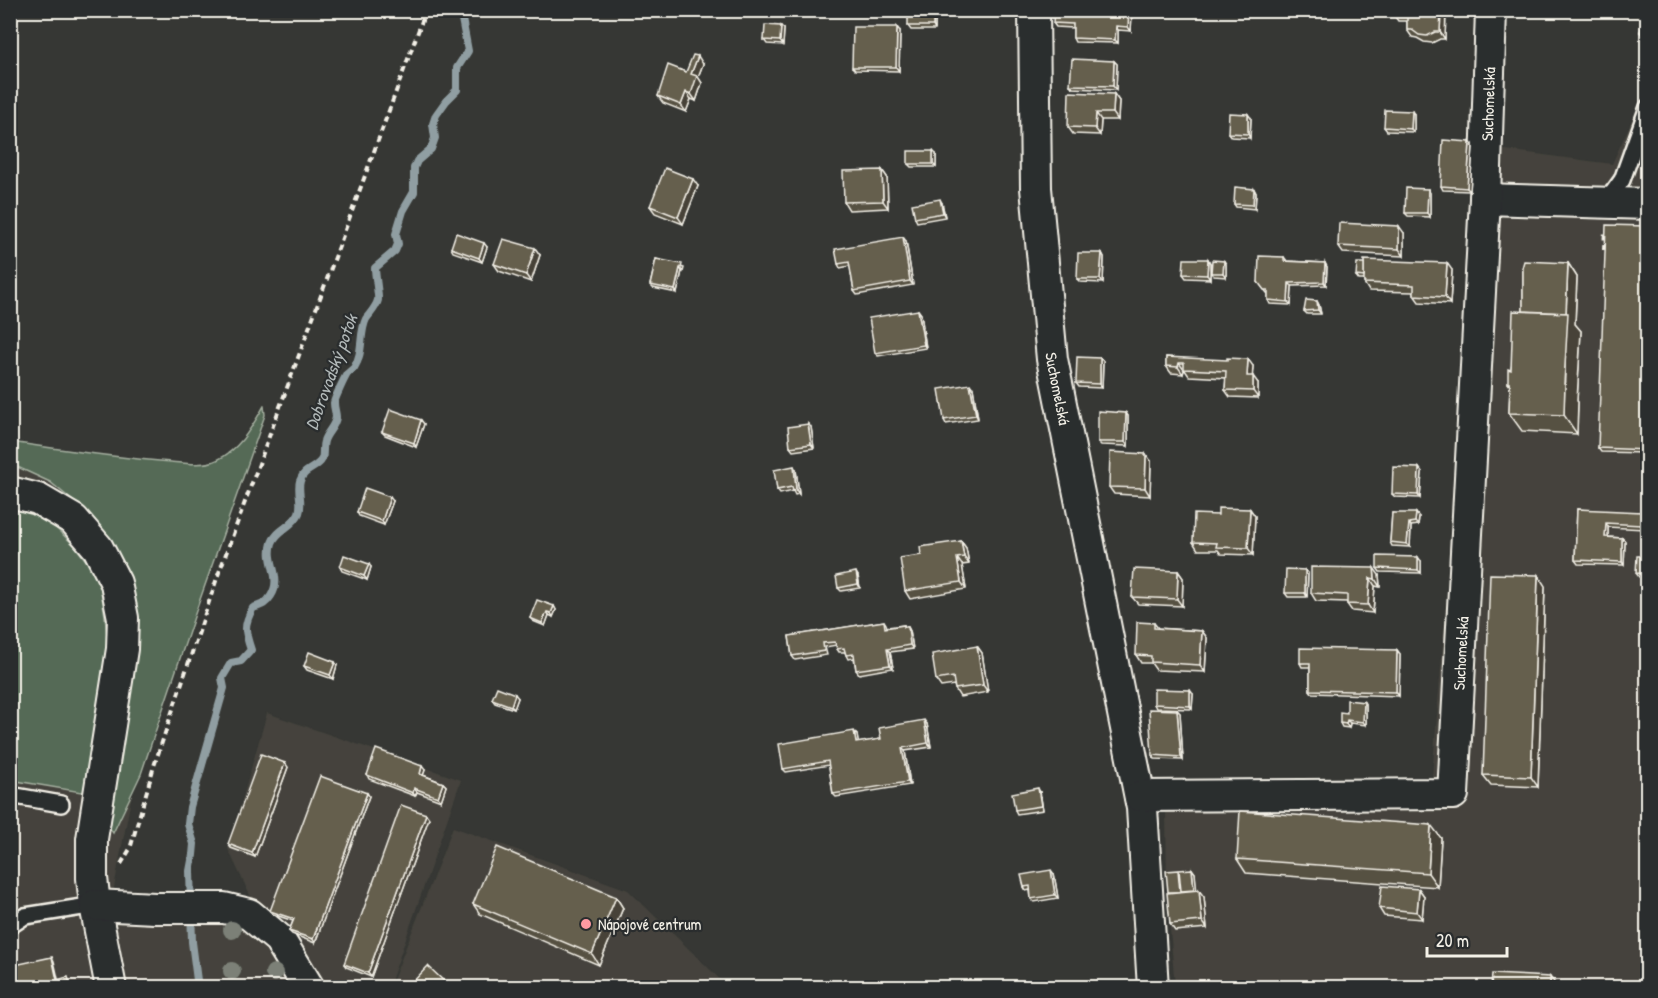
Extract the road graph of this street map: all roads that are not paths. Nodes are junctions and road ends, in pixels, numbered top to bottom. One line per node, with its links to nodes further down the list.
1 (1034, 10): 9 (street, Suchomelská)
2 (1491, 10): 4 (street, Suchomelská)
3 (1647, 107): 5 (lane)
4 (1485, 199): 5 (street); 9 (street, Suchomelská)
5 (1606, 202): 6 (street)
6 (1647, 204)
7 (10, 492): 11 (street)
8 (10, 795): 10 (lane)
9 (1140, 796): 15 (street, Suchomelská)
10 (61, 804)
11 (94, 905): 12 (lane); 13 (street); 14 (street)
12 (10, 926)
13 (111, 987)
14 (309, 987)
15 (1153, 987)

